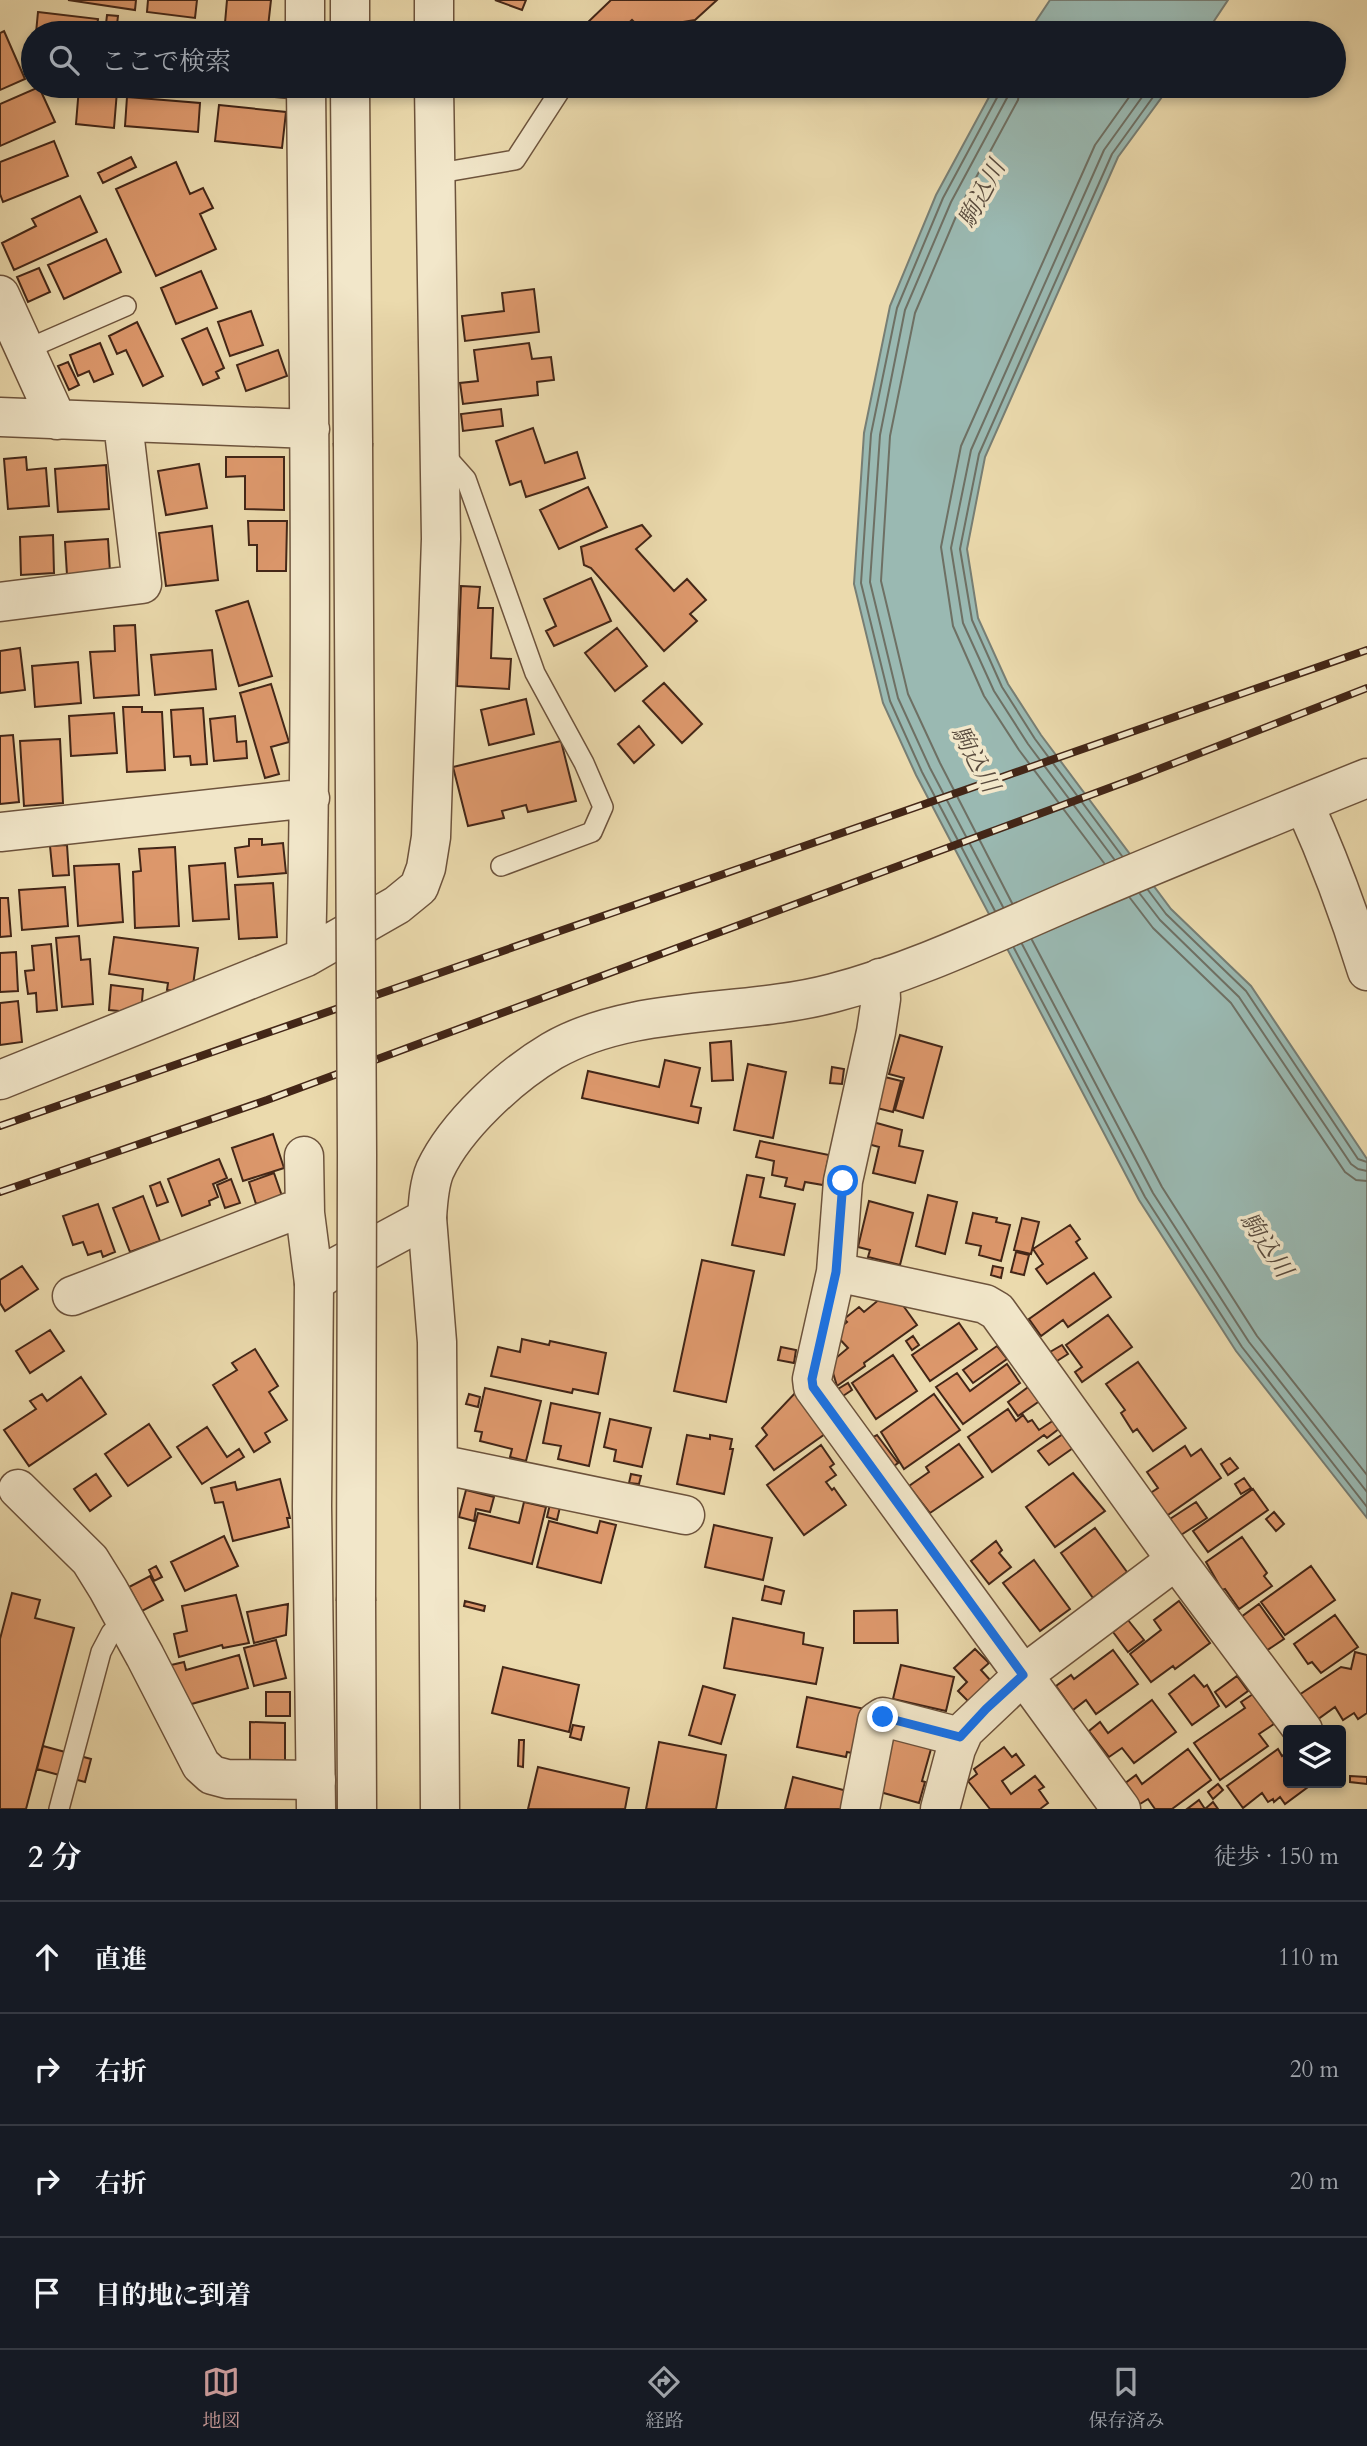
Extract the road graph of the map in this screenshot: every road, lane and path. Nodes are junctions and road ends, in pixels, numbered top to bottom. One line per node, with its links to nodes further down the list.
1 (304, 0): 4 (street)
2 (350, 0): 5 (street)
3 (434, 0): 6 (street)
4 (305, 21)
5 (350, 21)
6 (434, 21)
7 (306, 98): 18 (street)
8 (350, 98): 46 (street, bridge)
9 (434, 98): 11 (street)
10 (555, 98): 11 (lane)
11 (434, 174): 19 (street)
12 (0, 295): 14 (street)
13 (126, 306): 14 (lane)
14 (25, 350): 16 (street)
15 (0, 417): 16 (street)
16 (57, 420): 17 (street)
17 (123, 422): 18 (street); 20 (street)
18 (310, 429): 22 (street)
19 (440, 449): 25 (lane); 26 (street)
20 (0, 602)
21 (1367, 778): 23 (street)
22 (310, 798): 24 (street); 26 (street)
23 (1304, 804): 27 (street); 28 (street)
24 (0, 832)
25 (501, 866)
26 (306, 957): 29 (street)
27 (1367, 971)
28 (880, 978): 32 (street); 33 (street)
29 (0, 1080)
30 (304, 1156): 31 (street)
31 (305, 1213): 34 (street); 35 (street)
32 (427, 1218): 34 (street); 36 (street)
33 (836, 1272): 39 (street); 41 (street)
34 (314, 1283): 44 (street)
35 (72, 1296)
36 (439, 1464): 38 (street); 47 (street)
37 (18, 1489): 40 (street)
38 (685, 1515)
39 (1176, 1560): 41 (street); 42 (street)
40 (124, 1619): 44 (street); 45 (lane)
41 (1023, 1675): 43 (street); 50 (street)
42 (1299, 1725)
43 (960, 1737): 48 (street); 49 (street)
44 (316, 1794)
45 (58, 1809)
46 (357, 1809)
47 (440, 1809)
48 (860, 1809)
49 (940, 1809)
50 (1121, 1809)

